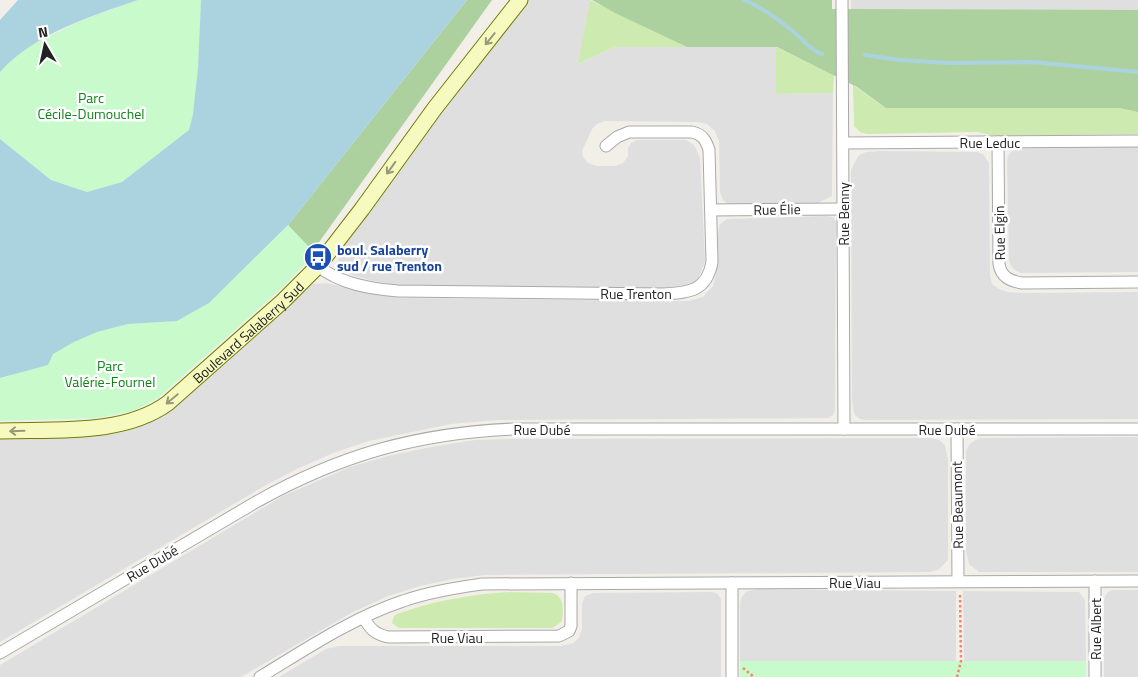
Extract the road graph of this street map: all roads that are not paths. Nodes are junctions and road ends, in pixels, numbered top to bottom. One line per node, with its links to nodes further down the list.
1 (520, 0): 9 (street, Boulevard Salaberry Sud, one-way to 9)
2 (842, 0): 5 (street, Rue Benny)
3 (1138, 141): 4 (street, Rue Leduc)
4 (998, 142): 5 (street, Rue Leduc); 10 (street, Rue Elgin)
5 (843, 143): 7 (street, Rue Benny)
6 (606, 146): 8 (street, Rue Trenton)
7 (843, 209): 8 (street, Rue Élie); 11 (street, Rue Benny)
8 (711, 210): 9 (street, Rue Trenton)
9 (318, 266): 14 (street, Boulevard Salaberry Sud, one-way to 14)
10 (1138, 282)
11 (844, 429): 12 (street, Rue Dubé); 21 (street, Rue Dubé)
12 (957, 429): 13 (street, Rue Dubé); 19 (street, Rue Beaumont)
13 (1138, 429)
14 (0, 431)
15 (1095, 581): 16 (street, Rue Viau); 19 (street, Rue Viau); 24 (street, Rue Albert)
16 (1138, 581)
17 (571, 583): 18 (street, Rue Viau); 20 (street, Rue Viau); 20 (street, Rue Viau)
18 (732, 583): 19 (street, Rue Viau); 23 (street)
19 (959, 586)
20 (364, 618): 22 (street, Rue Viau)
21 (0, 653)
22 (260, 677)
23 (732, 677)
24 (1095, 677)

